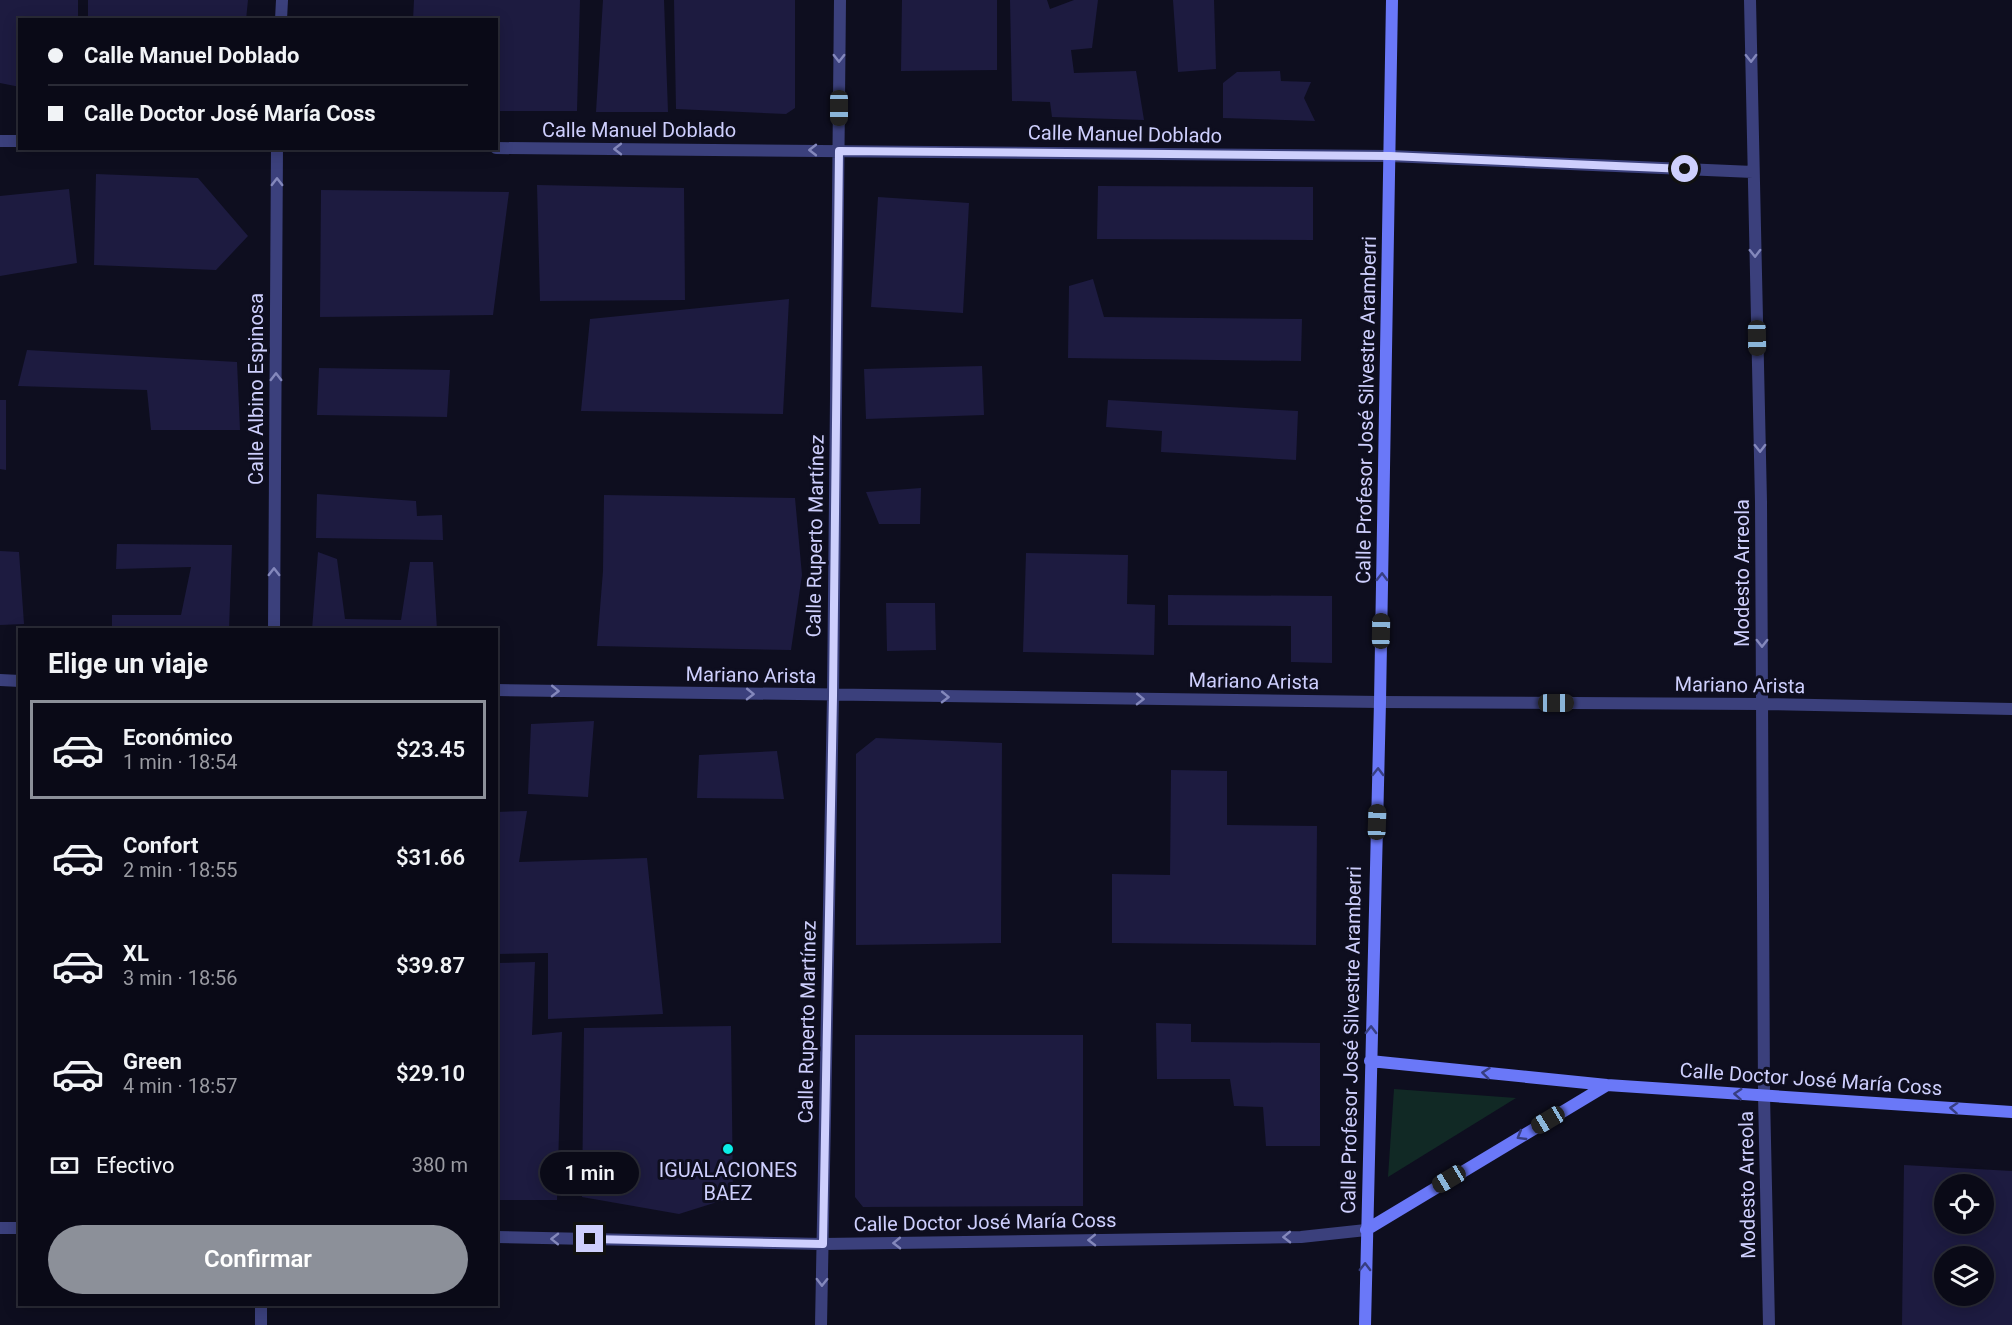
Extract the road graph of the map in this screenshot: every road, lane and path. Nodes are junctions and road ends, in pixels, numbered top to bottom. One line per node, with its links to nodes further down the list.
1 (282, 0): 5 (street)
2 (840, 0): 10 (street, Calle Ruperto Martínez, one-way to 10)
3 (1392, 0): 11 (main road, Calle Profesor José Silvestre Aramberri)
4 (1750, 0): 12 (street, Modesto Arreola, one-way to 12)
5 (281, 18)
6 (0, 141): 7 (street)
7 (18, 141)
8 (498, 148): 10 (street, Calle Manuel Doblado, one-way to 8)
9 (277, 150): 13 (street, Calle Albino Espinosa, one-way to 9)
10 (839, 151): 11 (street, Calle Manuel Doblado); 17 (street, Calle Ruperto Martínez)
11 (1390, 156): 12 (street, Calle Manuel Doblado); 18 (main road, Calle Profesor José Silvestre Aramberri, one-way to 11)
12 (1753, 172): 19 (street, Modesto Arreola, one-way to 19)
13 (274, 628)
14 (0, 680): 15 (street)
15 (18, 681)
16 (498, 690): 17 (street, Mariano Arista, one-way to 17)
17 (833, 696): 18 (street, Mariano Arista, one-way to 18); 29 (street, Calle Ruperto Martínez)
18 (1380, 702): 19 (street, Mariano Arista); 21 (main road, Calle Profesor José Silvestre Aramberri, one-way to 18)
19 (1762, 704): 20 (street, Mariano Arista); 23 (street, Modesto Arreola)
20 (2012, 709)
21 (1370, 1061): 22 (main road, Calle Doctor José María Coss, one-way to 21); 27 (main road, Calle Profesor José Silvestre Aramberri)
22 (1607, 1085): 23 (main road, Calle Doctor José María Coss, one-way to 22); 27 (main road, one-way to 27)
23 (1764, 1095): 24 (main road, Calle Doctor José María Coss, one-way to 23); 34 (street, Modesto Arreola)
24 (2012, 1112)
25 (0, 1228): 26 (street)
26 (18, 1228)
27 (1366, 1230): 29 (street, Calle Doctor José María Coss, one-way to 29); 33 (main road, Calle Profesor José Silvestre Aramberri, one-way to 27)
28 (498, 1238): 29 (street, Calle Doctor José María Coss, one-way to 28)
29 (823, 1244): 32 (street, Calle Ruperto Martínez, one-way to 32)
30 (261, 1306): 31 (street)
31 (261, 1325)
32 (821, 1325)
33 (1365, 1325)
34 (1769, 1325)

